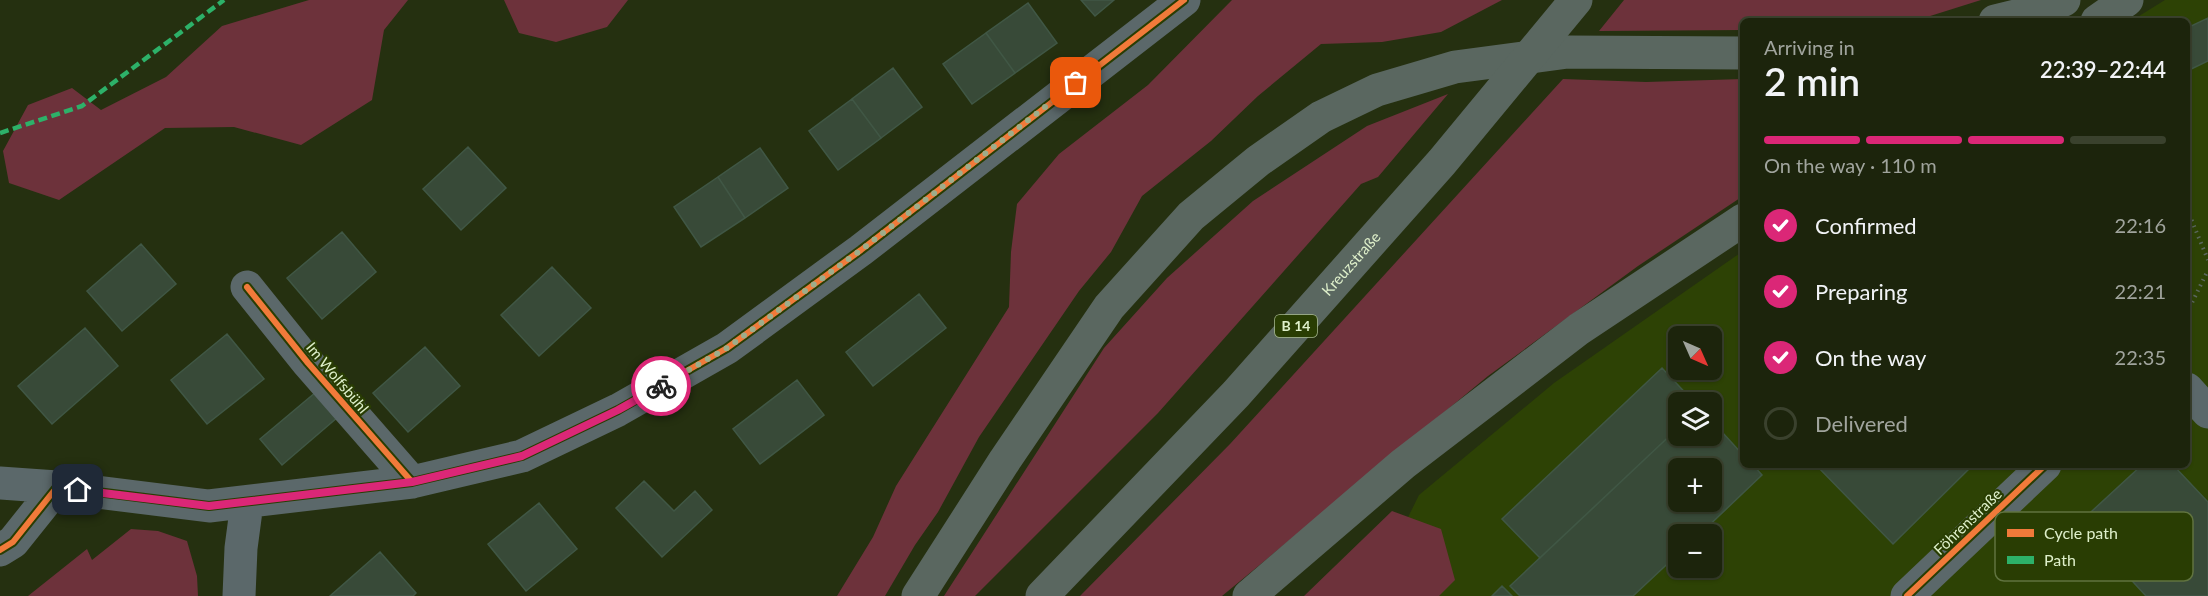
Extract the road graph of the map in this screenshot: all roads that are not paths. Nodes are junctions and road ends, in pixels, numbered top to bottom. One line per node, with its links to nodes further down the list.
1 (1184, 0): 13 (street)
2 (1576, 0): 22 (main road, Kreuzstraße / B 14)
3 (2064, 0): 5 (main road)
4 (2127, 0): 6 (main road)
5 (2007, 18)
6 (2101, 18)
7 (1740, 53): 21 (main road)
8 (1740, 222): 23 (main road)
9 (247, 287): 13 (street, Im Wolfsbühl)
10 (2190, 392): 11 (street)
11 (2208, 412)
12 (2042, 468): 17 (street, Föhrenstraße)
13 (412, 482): 16 (street)
14 (0, 483): 15 (street)
15 (57, 487): 16 (street); 19 (street)
16 (247, 503): 20 (street)
17 (1995, 512)
18 (1995, 512): 24 (street, Föhrenstraße)
19 (0, 550)
20 (239, 596)
21 (918, 596)
22 (1042, 596)
23 (1249, 596)
24 (1907, 596)

